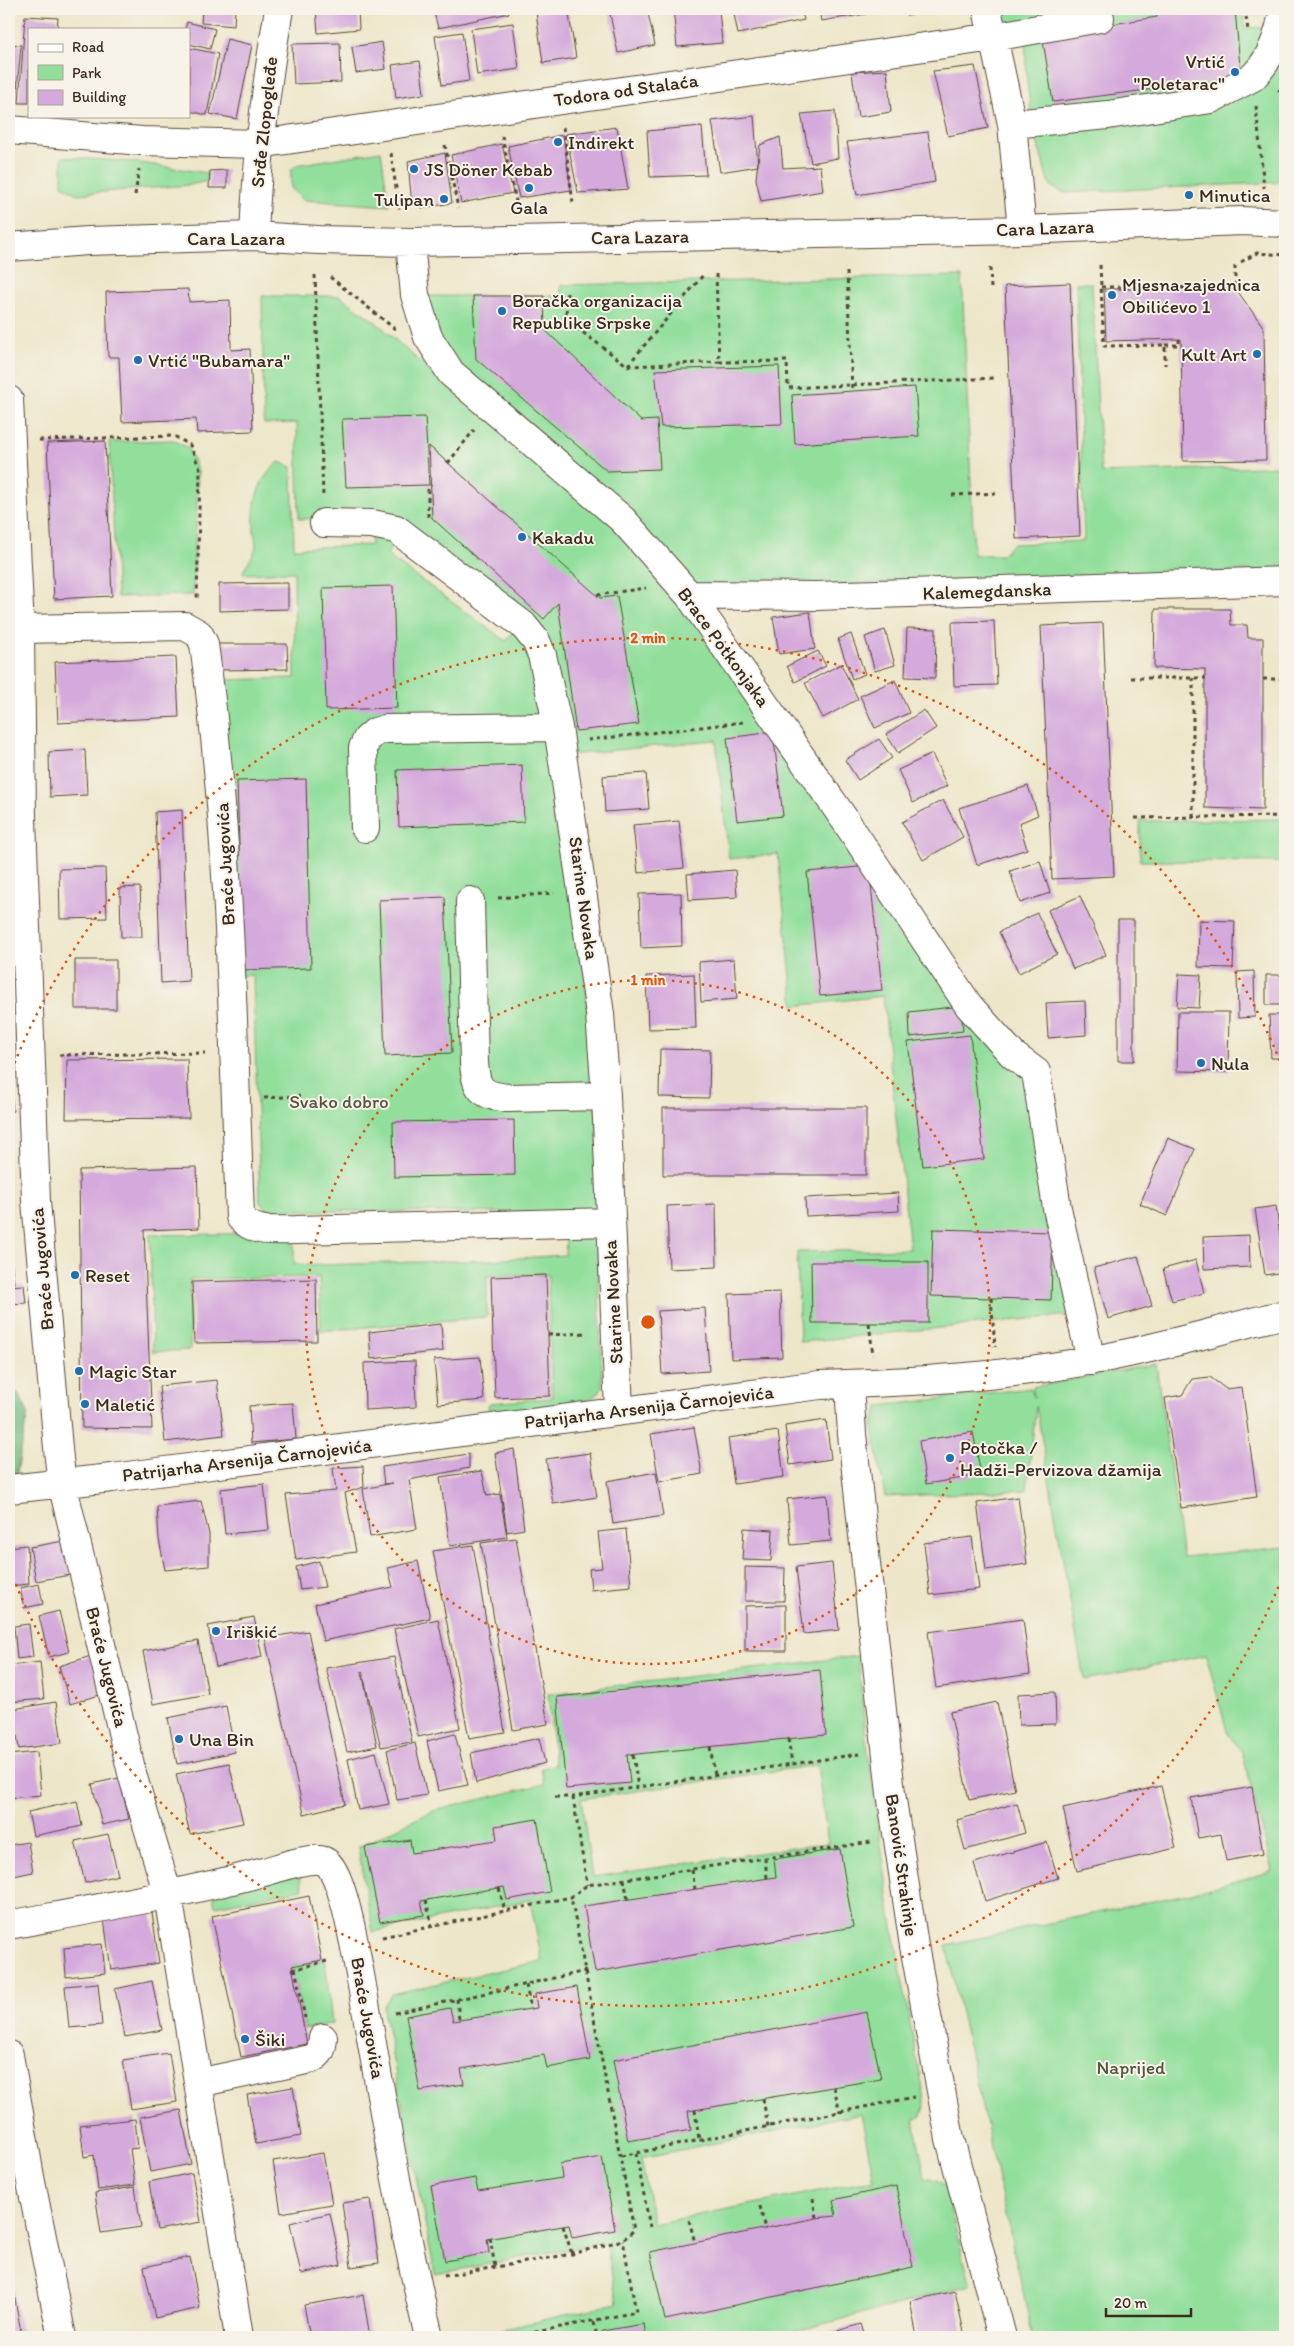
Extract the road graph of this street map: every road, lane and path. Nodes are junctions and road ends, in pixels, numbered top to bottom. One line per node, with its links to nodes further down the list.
1 (279, 9): 13 (street, Srđe Zlopogleđe)
2 (987, 9): 5 (street)
3 (1098, 9): 5 (street, Todora od Stalaća)
4 (1284, 9): 6 (street)
5 (993, 37): 8 (street, Todora od Stalaća); 9 (street)
6 (1253, 77): 9 (street); 14 (path)
7 (562, 119): 15 (path)
8 (387, 124): 13 (street, Todora od Stalaća); 18 (path)
9 (1012, 124): 20 (street)
10 (500, 129): 16 (path)
11 (9, 130): 13 (street)
12 (444, 138): 17 (path)
13 (259, 144): 21 (street, Srđe Zlopogleđe)
14 (1264, 188)
15 (573, 203)
16 (517, 206)
17 (458, 208)
18 (400, 209)
19 (1281, 220): 20 (street, Cara Lazara)
20 (1022, 230): 22 (street, Cara Lazara)
21 (254, 236): 22 (street, Cara Lazara); 23 (street, Cara Lazara)
22 (410, 242): 47 (street, Brace Potkonjaka)
23 (9, 247)
24 (1285, 255): 26 (path)
25 (1235, 262): 34 (path)
26 (1241, 262)
27 (1100, 265): 34 (path)
28 (990, 268): 35 (path)
29 (847, 272): 44 (path)
30 (704, 274): 42 (path)
31 (716, 274): 40 (path)
32 (315, 275): 52 (path)
33 (330, 277): 37 (path)
34 (1101, 287): 39 (path)
35 (991, 288)
36 (567, 293): 42 (path)
37 (398, 331)
38 (1179, 340): 39 (path)
39 (1165, 345): 41 (path)
40 (720, 362): 42 (path); 44 (path)
41 (1165, 365)
42 (628, 366)
43 (995, 378): 44 (path)
44 (852, 385): 45 (path)
45 (852, 391)
46 (9, 400): 48 (street, Braće Jugovića)
47 (491, 408): 49 (path); 54 (street, Brace Potkonjaka)
48 (11, 441): 56 (street, Braće Jugovića); 57 (path)
49 (448, 463)
50 (1000, 493): 51 (path)
51 (952, 495)
52 (324, 523): 64 (street, Starine Novaka)
53 (1285, 581): 54 (street, Kalemegdanska)
54 (684, 589): 55 (path); 63 (street, Brace Potkonjaka)
55 (597, 595)
56 (20, 629): 57 (street); 68 (street, Braće Jugovića)
57 (196, 631): 72 (street, Braće Jugovića)
58 (1131, 678): 59 (path)
59 (1193, 678): 60 (path); 66 (path)
60 (1206, 678)
61 (1263, 679): 62 (path)
62 (1285, 679)
63 (775, 719): 64 (path); 85 (street, Brace Potkonjaka)
64 (559, 735): 69 (street); 70 (street, Starine Novaka)
65 (1285, 816): 66 (path)
66 (1192, 817): 67 (path)
67 (1135, 818)
68 (16, 820): 73 (street, Braće Jugovića)
69 (365, 828)
70 (583, 890): 71 (path); 75 (street, Starine Novaka)
71 (470, 901): 75 (street)
72 (234, 1052): 73 (path); 76 (street, Braće Jugovića)
73 (31, 1056): 88 (street, Braće Jugovića)
74 (304, 1096): 76 (path)
75 (606, 1096): 77 (street, Starine Novaka)
76 (236, 1099): 77 (street, Braće Jugovića)
77 (610, 1222): 81 (street, Starine Novaka)
78 (991, 1298): 83 (path)
79 (1285, 1314): 85 (street, Patrijarha Arsenija Čarnojevića)
80 (869, 1323): 84 (path)
81 (614, 1331): 82 (path); 87 (street, Starine Novaka)
82 (548, 1335)
83 (996, 1356)
84 (873, 1359)
85 (1091, 1361): 86 (street, Patrijarha Arsenija Čarnojevića)
86 (849, 1384): 87 (street, Patrijarha Arsenija Čarnojevića); 154 (street, Banović Strahinje)
87 (619, 1411): 88 (street, Patrijarha Arsenija Čarnojevića)
88 (62, 1484): 89 (street, Patrijarha Arsenija Čarnojevića); 107 (street, Braće Jugovića)
89 (9, 1489)
90 (788, 1739): 94 (path)
91 (710, 1747): 95 (path)
92 (863, 1754): 94 (path)
93 (633, 1755): 96 (path)
94 (792, 1763): 95 (path)
95 (715, 1775): 96 (path)
96 (638, 1787): 98 (path)
97 (555, 1797): 98 (path)
98 (573, 1797): 104 (path)
99 (875, 1841): 100 (path)
100 (764, 1858): 101 (path); 102 (path)
101 (692, 1870): 103 (path); 106 (path)
102 (767, 1878)
103 (624, 1880): 104 (path); 110 (path)
104 (588, 1885): 108 (path)
105 (499, 1888): 111 (path)
106 (695, 1889)
107 (168, 1895): 112 (street, Braće Jugovića); 114 (street, Braće Jugovića); 124 (street, Braće Jugovića)
108 (571, 1897): 111 (path); 116 (path)
109 (426, 1900): 113 (path)
110 (628, 1900)
111 (505, 1911): 113 (path)
112 (9, 1925)
113 (432, 1926): 114 (path)
114 (354, 1943): 146 (street, Braće Jugovića)
115 (327, 1961): 122 (path)
116 (586, 1971): 117 (path); 133 (path)
117 (526, 1985): 118 (path); 119 (path)
118 (457, 1999): 120 (path); 121 (path)
119 (531, 2009)
120 (392, 2014)
121 (459, 2020)
122 (315, 2032): 124 (street)
123 (9, 2055): 148 (street)
124 (198, 2083): 149 (street, Braće Jugovića)
125 (834, 2087): 129 (path)
126 (917, 2096): 129 (path)
127 (762, 2099): 130 (path)
128 (695, 2110): 131 (path)
129 (840, 2113): 130 (path)
130 (768, 2127): 131 (path)
131 (699, 2140): 132 (path)
132 (636, 2153): 133 (path); 139 (path)
133 (620, 2156): 142 (path)
134 (813, 2198): 136 (path)
135 (760, 2206): 140 (path)
136 (816, 2218)
137 (690, 2220): 143 (path)
138 (563, 2226): 144 (path)
139 (650, 2228)
140 (765, 2230)
141 (490, 2238): 145 (path)
142 (623, 2240): 144 (path); 147 (path)
143 (695, 2243)
144 (572, 2254): 145 (path)
145 (496, 2267): 146 (path)
146 (416, 2281): 150 (street, Braće Jugovića)
147 (594, 2322): 152 (path); 153 (path)
148 (62, 2337)
149 (239, 2337)
150 (429, 2337)
151 (511, 2337): 152 (path)
152 (516, 2337)
153 (597, 2337)
154 (1002, 2337)

